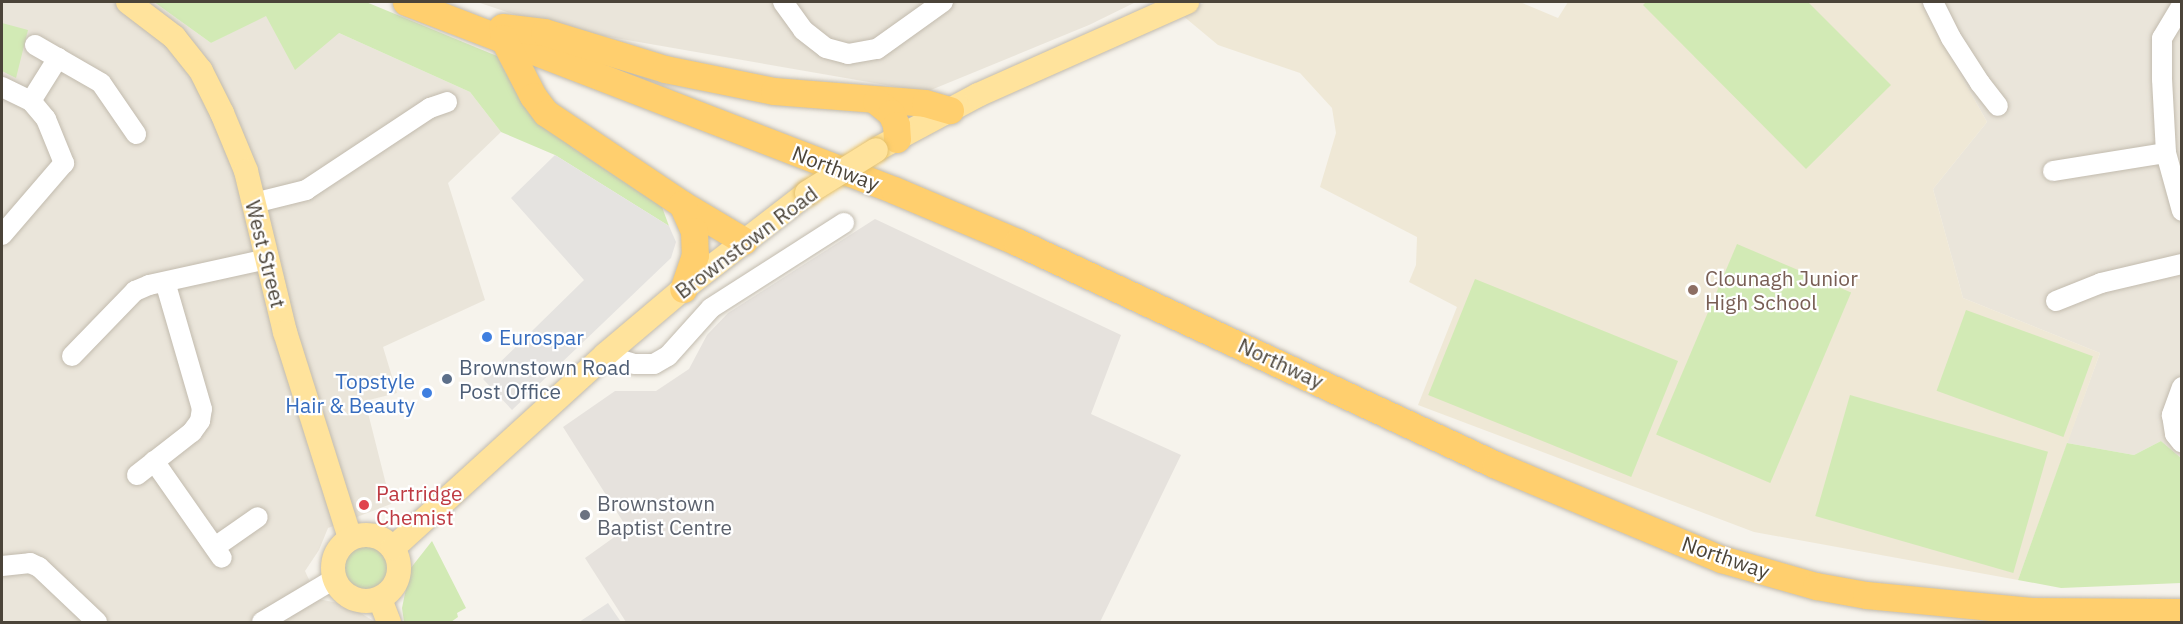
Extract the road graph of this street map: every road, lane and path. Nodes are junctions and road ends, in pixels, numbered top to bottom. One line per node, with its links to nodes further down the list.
1 (128, 2): 22 (main road, West Street)
2 (406, 2): 8 (highway, Northway)
3 (783, 2): 4 (street)
4 (943, 2)
5 (1187, 2): 17 (main road, Brownstown Road)
6 (1933, 2): 13 (street)
7 (2181, 5): 20 (street)
8 (462, 22): 9 (highway, Northway); 15 (highway)
9 (502, 38): 23 (highway); 45 (highway, Northway)
10 (36, 45): 11 (street)
11 (58, 58): 14 (street); 18 (street)
12 (2, 87): 14 (street)
13 (1996, 95)
14 (31, 101): 26 (street)
15 (876, 101): 17 (highway); 19 (highway)
16 (447, 102): 22 (street)
17 (950, 110): 19 (main road, Brownstown Road)
18 (136, 134)
19 (887, 145): 27 (main road, Brownstown Road, bridge)
20 (2166, 153): 21 (street); 24 (street)
21 (2053, 171)
22 (254, 204): 28 (main road, West Street)
23 (682, 204): 27 (highway); 31 (highway)
24 (2181, 212)
25 (844, 223): 34 (street)
26 (2, 235)
27 (744, 241): 31 (main road, Brownstown Road)
28 (267, 259): 30 (street); 40 (main road, West Street)
29 (2181, 264): 32 (street)
30 (165, 282): 33 (street); 37 (street)
31 (683, 289): 34 (main road, Brownstown Road)
32 (2056, 301)
33 (72, 356)
34 (605, 356): 41 (main road, Brownstown Road)
35 (2181, 387): 36 (street)
36 (2181, 443)
37 (154, 461): 38 (street); 39 (street)
38 (137, 475)
39 (258, 517)
40 (350, 538): 41 (main road); 43 (main road)
41 (393, 548): 44 (main road)
42 (2, 566): 46 (street)
43 (334, 579): 44 (main road); 47 (street)
44 (380, 599): 48 (main road)
45 (2181, 612)
46 (97, 622)
47 (262, 622)
48 (389, 622)

